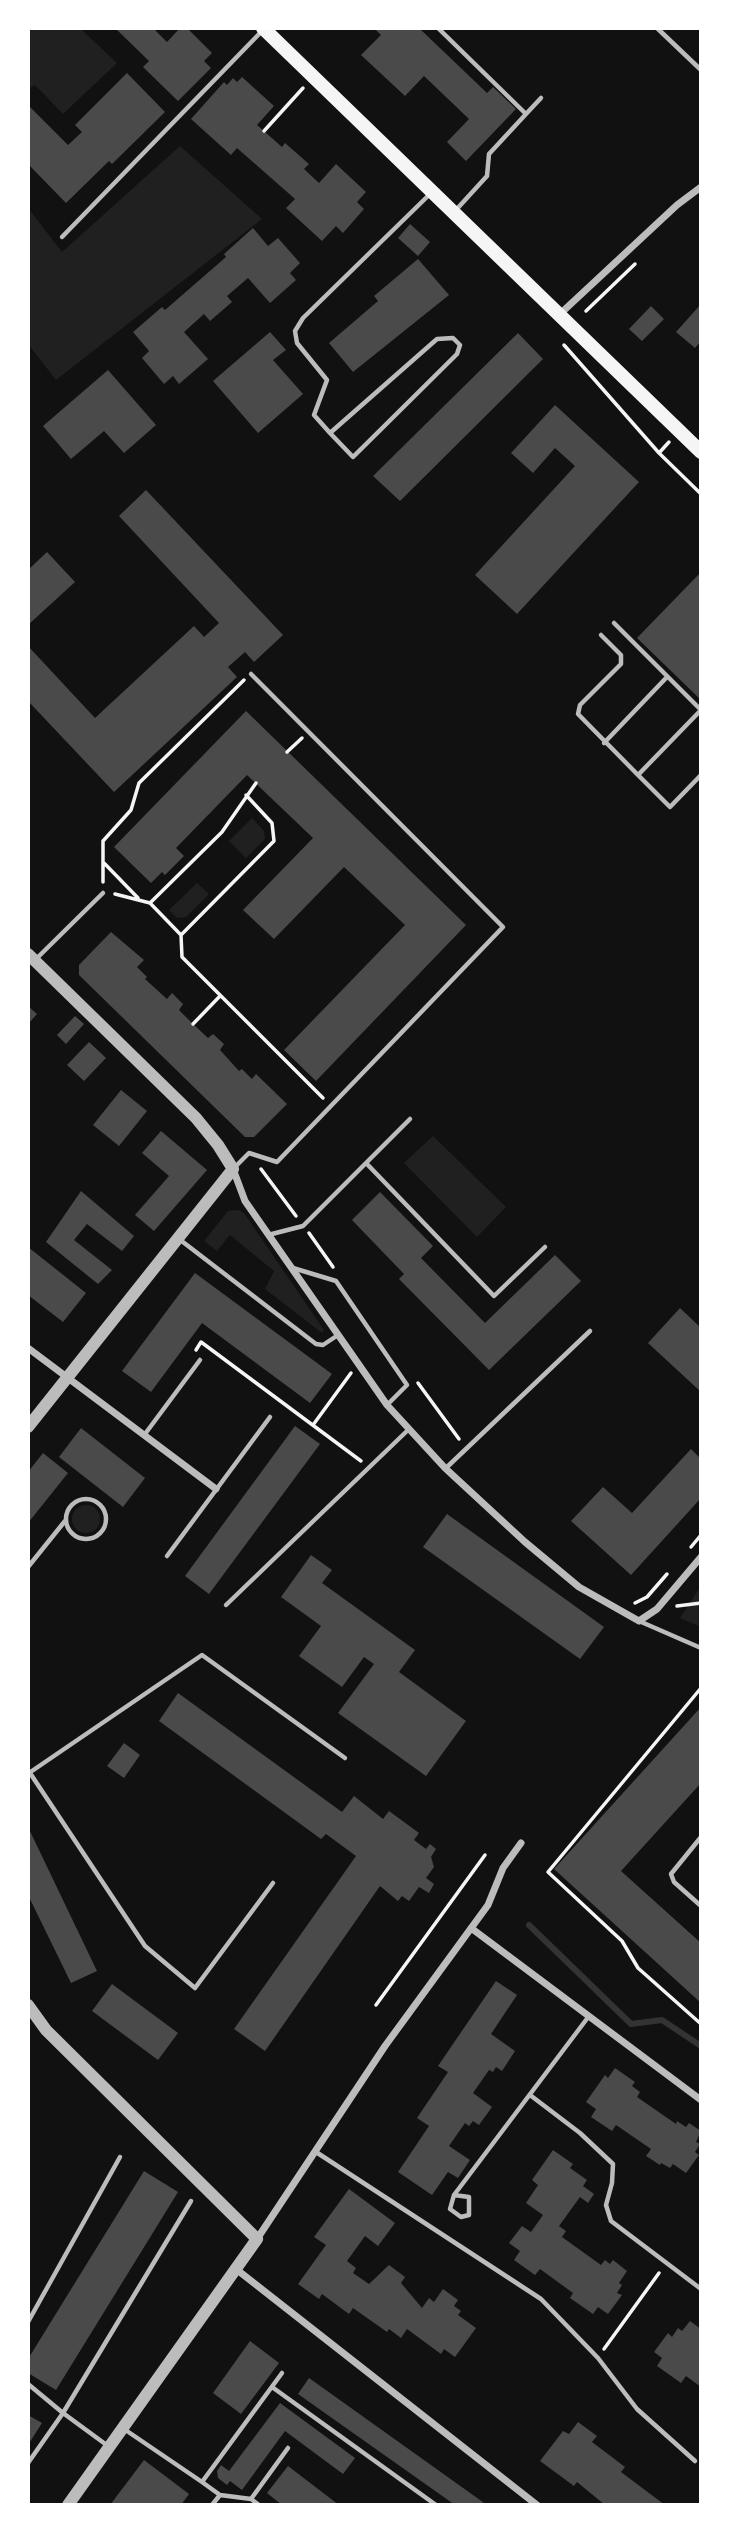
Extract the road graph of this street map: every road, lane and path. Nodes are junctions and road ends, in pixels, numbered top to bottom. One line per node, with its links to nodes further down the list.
1 (438, 28): 7 (lane)
2 (657, 28): 4 (lane)
3 (264, 29): 10 (main road); 12 (lane)
4 (701, 70)
5 (303, 88): 8 (path)
6 (541, 98): 7 (lane)
7 (526, 114): 11 (lane)
8 (264, 131)
9 (701, 187): 13 (street)
10 (433, 191): 11 (main road); 14 (lane)
11 (455, 212): 13 (main road)
12 (62, 237)
13 (560, 314): 15 (main road)
14 (330, 433): 14 (lane)
15 (701, 452)
16 (614, 622): 19 (lane)
17 (601, 635): 22 (lane)
18 (251, 674): 21 (lane); 28 (path)
19 (667, 677): 20 (lane); 22 (lane)
20 (701, 710): 24 (lane)
21 (308, 731): 23 (path); 36 (lane)
22 (604, 743): 24 (lane)
23 (287, 752)
24 (638, 775): 25 (lane)
25 (701, 775)
26 (256, 783): 27 (path)
27 (246, 795): 31 (path); 32 (path)
28 (103, 861): 29 (path); 30 (path)
29 (103, 893): 30 (path); 33 (lane)
30 (138, 898): 31 (path)
31 (150, 903): 32 (path)
32 (181, 934): 34 (path)
33 (31, 958): 40 (street)
34 (220, 996): 35 (path); 36 (path)
35 (193, 1024)
36 (330, 1106): 38 (lane)
37 (410, 1119): 39 (lane)
38 (249, 1153): 40 (lane); 41 (path)
39 (367, 1164): 41 (lane); 44 (lane)
40 (233, 1169): 42 (street); 43 (street)
41 (303, 1226): 42 (lane)
42 (268, 1235): 45 (street)
43 (178, 1238): 47 (lane); 52 (street)
44 (545, 1247)
45 (290, 1267): 47 (street); 53 (lane)
46 (590, 1331): 60 (lane)
47 (338, 1335): 51 (street)
48 (201, 1342): 55 (path)
49 (28, 1348): 52 (street)
50 (200, 1360): 58 (lane)
51 (358, 1364): 53 (street); 55 (path)
52 (65, 1379): 56 (street); 58 (street)
53 (387, 1405): 57 (street)
54 (270, 1417): 61 (lane)
55 (313, 1425): 59 (path)
56 (28, 1427)
57 (408, 1430): 59 (lane); 60 (street)
58 (145, 1434): 61 (street)
59 (369, 1467): 69 (lane)
60 (446, 1468): 70 (street)
61 (216, 1489): 64 (lane)
62 (65, 1521): 62 (lane); 68 (lane)
63 (701, 1535): 65 (path)
64 (167, 1556)
65 (683, 1556)
66 (701, 1557): 71 (street)
67 (674, 1566): 70 (path)
68 (28, 1567)
69 (226, 1605)
70 (625, 1613): 71 (street)
71 (639, 1621): 72 (lane)
72 (701, 1648)
73 (701, 1688): 85 (path)
74 (345, 1758): 75 (lane)
75 (29, 1772): 79 (lane)
76 (701, 1838): 80 (lane)
77 (521, 1843): 81 (street)
78 (485, 1854): 83 (path)
79 (273, 1883)
80 (701, 1906)
81 (471, 1928): 84 (street); 88 (street)
82 (28, 2005): 92 (street)
83 (376, 2005)
84 (589, 2016): 86 (lane); 87 (street)
85 (701, 2024)
86 (530, 2095): 90 (lane); 93 (lane)
87 (701, 2100)
88 (316, 2152): 92 (street); 97 (lane)
89 (121, 2157): 96 (lane)
90 (454, 2195): 90 (lane)
91 (191, 2201): 101 (lane)
92 (257, 2239): 94 (street)
93 (667, 2263): 95 (lane); 97 (path)
94 (236, 2269): 102 (street); 114 (street)
95 (701, 2289)
96 (28, 2322)
97 (598, 2358): 105 (lane)
98 (282, 2373): 100 (lane)
99 (28, 2384): 101 (lane)
100 (272, 2387): 107 (lane); 113 (lane)
101 (63, 2413): 103 (lane); 106 (lane)
102 (123, 2428): 103 (street); 107 (lane)
103 (110, 2447): 110 (street)
104 (288, 2448): 109 (lane)
105 (695, 2460)
106 (28, 2463)
107 (202, 2482): 108 (lane)
108 (220, 2494): 109 (lane); 111 (lane)
109 (251, 2499): 112 (lane)
110 (68, 2505)
111 (212, 2505)
112 (259, 2505)
113 (436, 2505)
114 (537, 2505)

